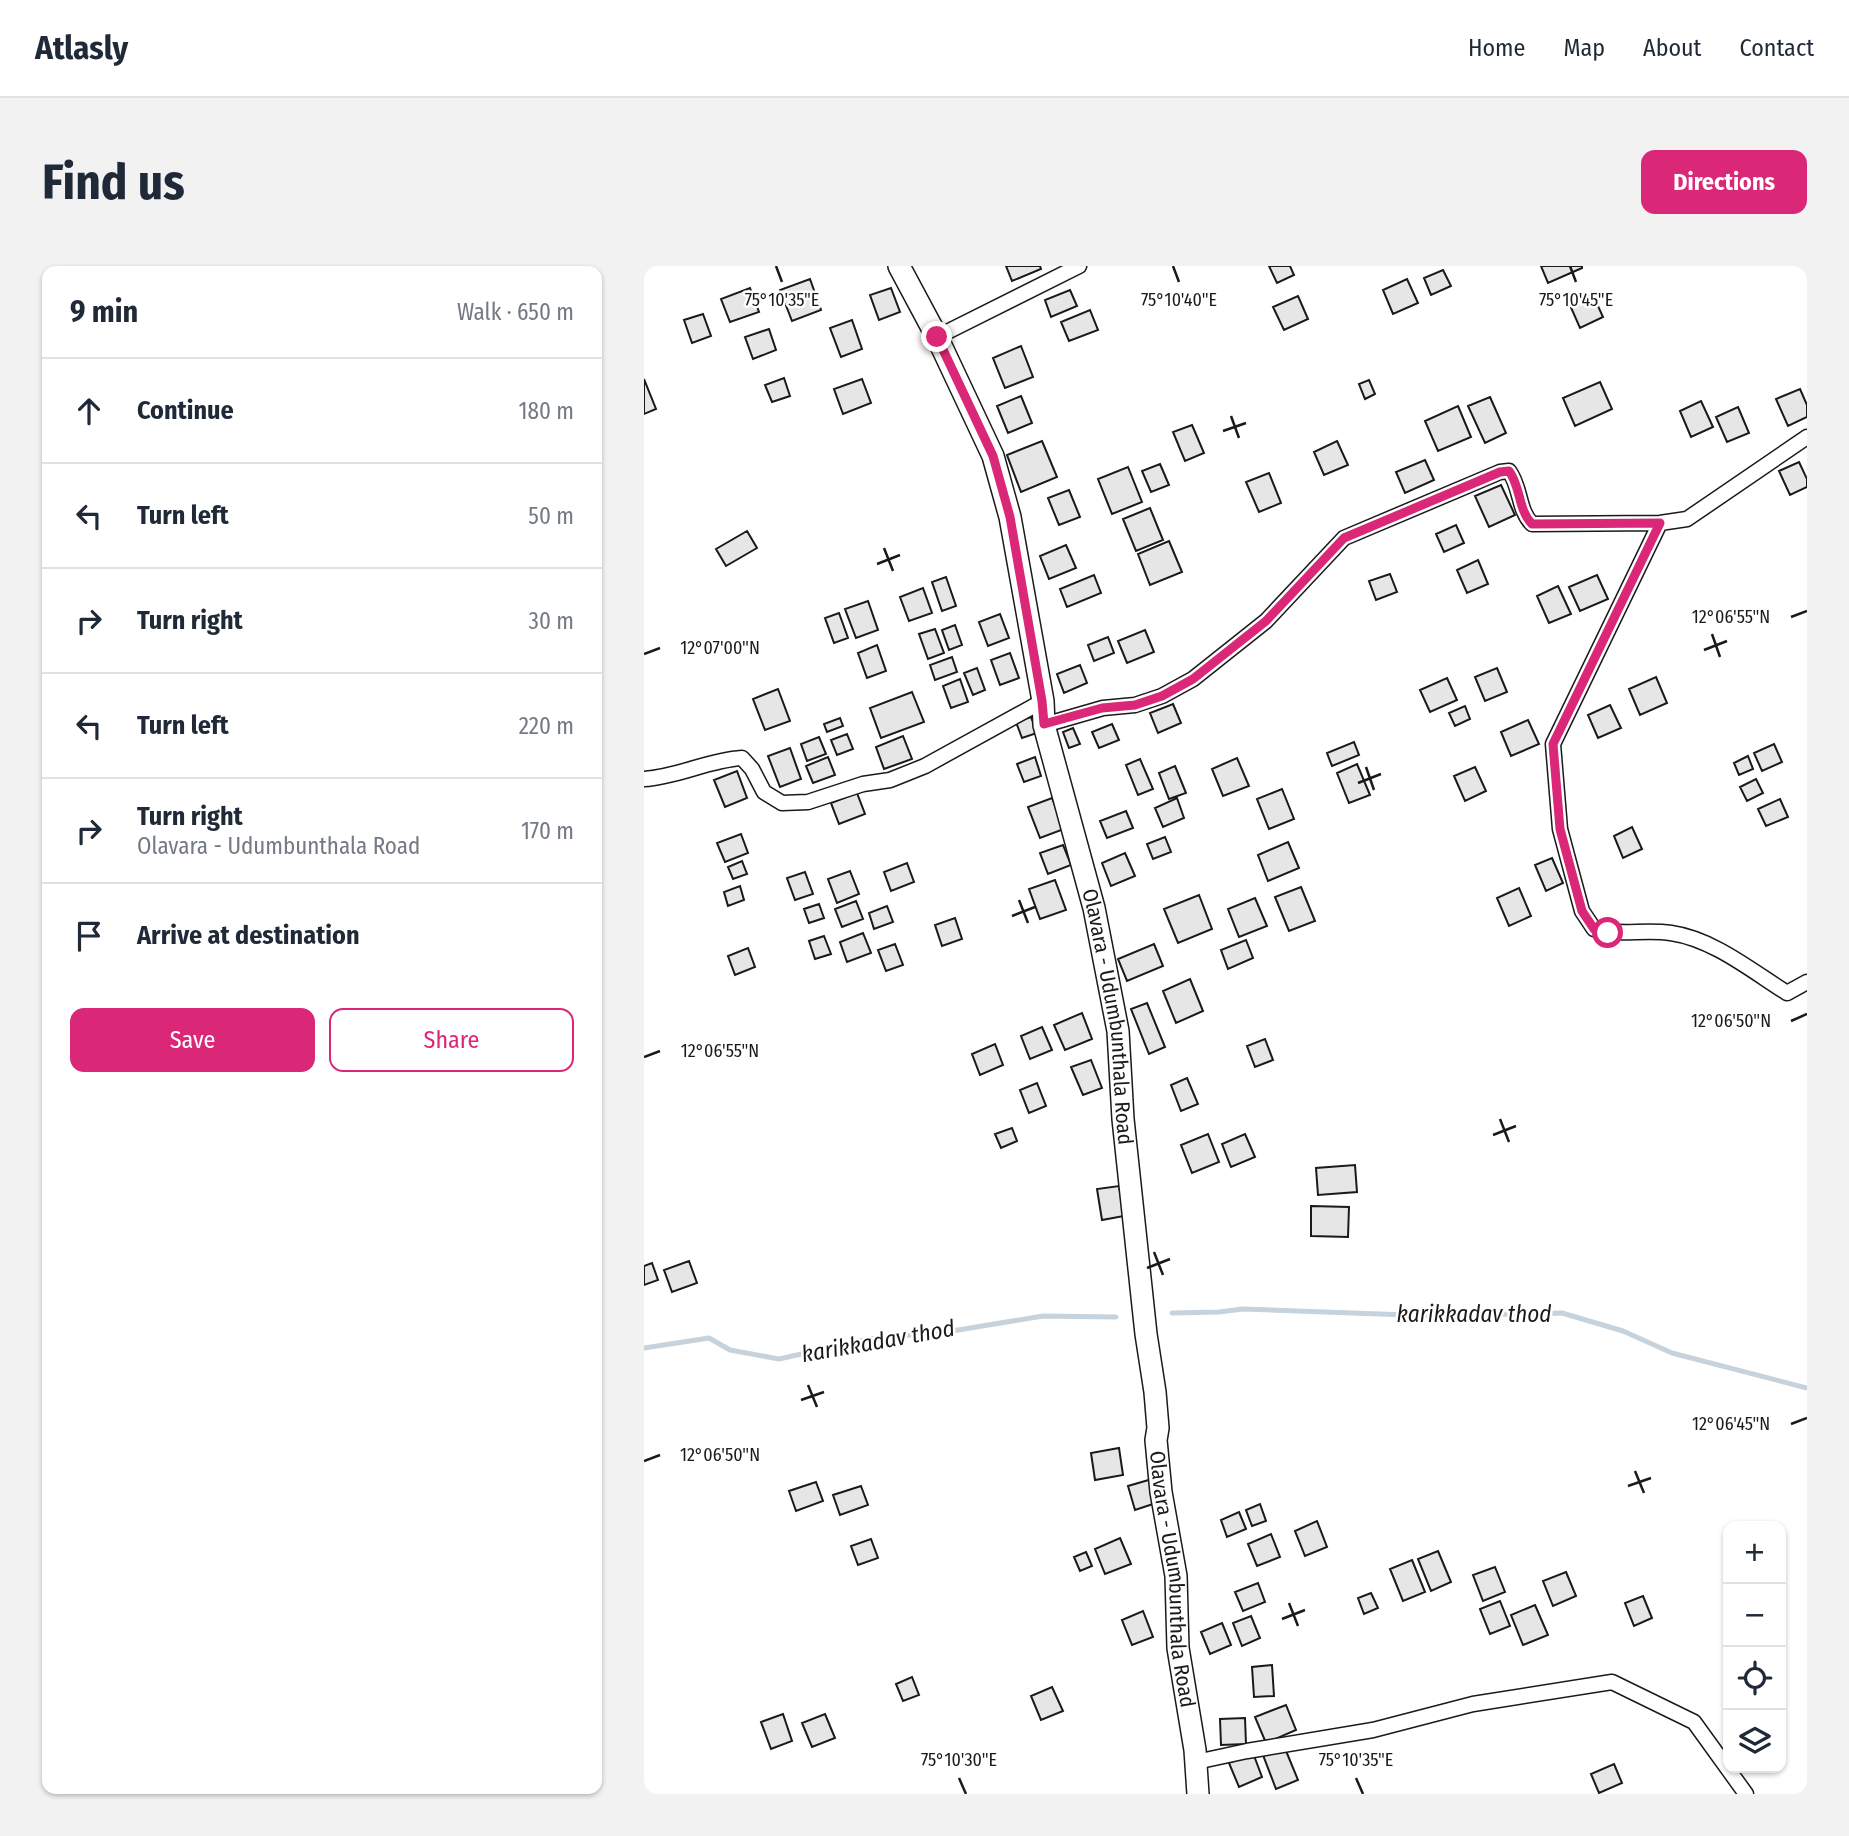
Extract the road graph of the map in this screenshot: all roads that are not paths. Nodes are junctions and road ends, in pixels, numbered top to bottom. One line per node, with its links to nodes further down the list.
1 (900, 266): 3 (main road, Olavara - Udumbunthala Road)
2 (1079, 266): 3 (street)
3 (937, 337): 6 (main road, Olavara - Udumbunthala Road)
4 (1807, 437): 5 (street)
5 (1660, 523): 7 (street); 9 (street)
6 (1042, 701): 7 (main road, Olavara - Udumbunthala Road); 8 (street)
7 (1044, 724): 10 (main road, Olavara - Udumbunthala Road)
8 (644, 779)
9 (1807, 982)
10 (1196, 1762): 11 (main road, Olavara - Udumbunthala Road); 12 (street)
11 (1198, 1794)
12 (1746, 1794)

